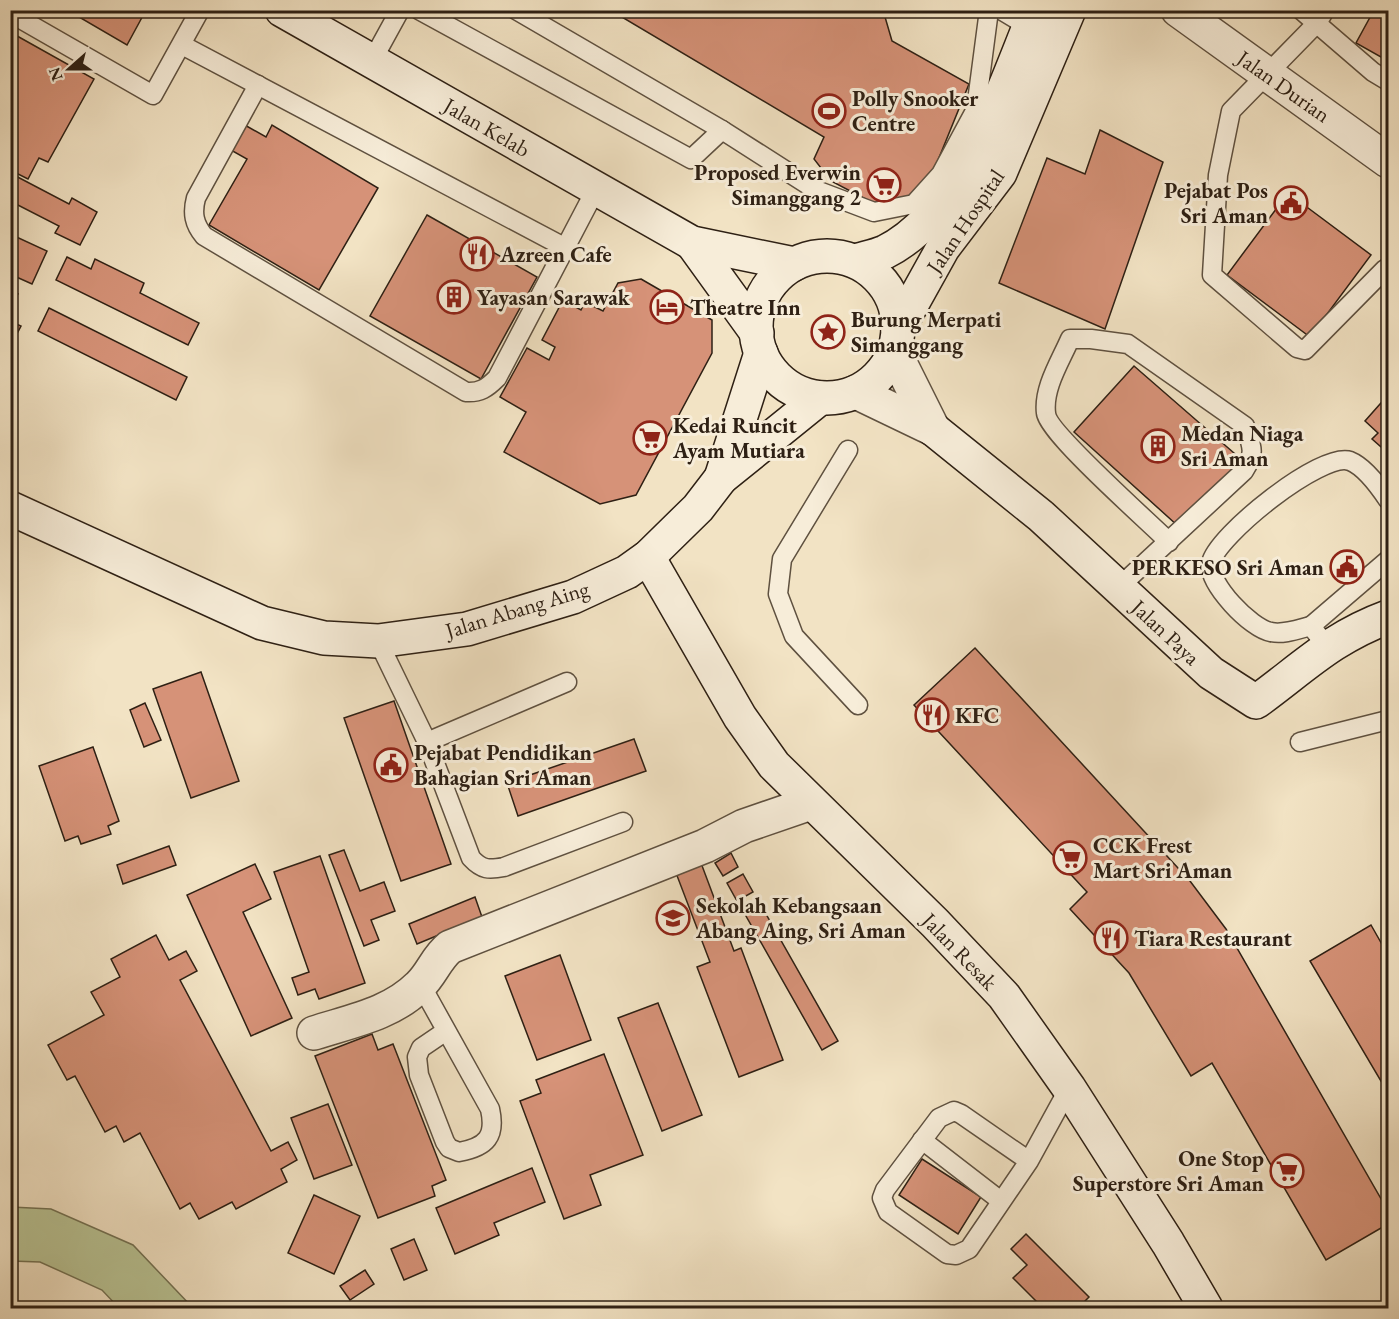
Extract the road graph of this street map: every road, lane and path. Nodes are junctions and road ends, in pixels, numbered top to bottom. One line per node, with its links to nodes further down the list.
1 (200, 10): 14 (lane)
2 (282, 10): 15 (street, Jalan Kelab)
3 (400, 10): 15 (lane)
4 (419, 10): 19 (lane)
5 (516, 10): 19 (lane)
6 (989, 10): 19 (lane)
7 (1001, 10): 13 (lane)
8 (1069, 10): 27 (street, Jalan Hospital)
9 (1178, 10): 16 (street, Jalan Durian)
10 (1301, 10): 12 (lane)
11 (10, 13): 14 (lane)
12 (1321, 17): 16 (lane); 17 (lane)
13 (1033, 19): 24 (street, Jalan Hospital)
14 (182, 45): 18 (lane)
15 (372, 61): 21 (street, Jalan Kelab)
16 (1266, 75): 20 (street, Jalan Durian); 26 (lane)
17 (1389, 81)
18 (258, 85): 23 (lane); 23 (lane)
19 (722, 130)
20 (1389, 161)
21 (596, 189): 22 (street, Jalan Kelab); 23 (lane)
22 (693, 243): 25 (street, Jalan Kelab); 28 (street, Jalan Kelab)
23 (564, 247)
24 (855, 261): 25 (street); 27 (street)
25 (794, 264): 28 (street)
26 (1385, 269)
27 (896, 340): 29 (street); 31 (street)
28 (759, 343): 30 (street); 33 (street)
29 (856, 392): 30 (street); 31 (street)
30 (820, 398): 33 (street)
31 (933, 429): 39 (street, Jalan Paya)
32 (848, 450): 44 (lane)
33 (721, 478): 37 (street, Jalan Abang Aing)
34 (1389, 500): 41 (lane)
35 (10, 508): 42 (street, Jalan Abang Aing)
36 (1169, 542): 36 (lane); 39 (lane)
37 (648, 557): 42 (street, Jalan Abang Aing); 48 (street, Jalan Resak)
38 (1389, 560): 41 (lane)
39 (1119, 587): 41 (street, Jalan Paya)
40 (1389, 617): 41 (street, Jalan Paya)
41 (1319, 637)
42 (378, 641): 46 (lane)
43 (567, 682): 46 (lane)
44 (858, 705)
45 (1389, 720): 47 (lane)
46 (427, 742): 49 (lane)
47 (1300, 742)
48 (812, 803): 50 (street); 53 (street, Jalan Resak)
49 (623, 822)
50 (421, 985): 51 (lane); 52 (street)
51 (446, 1031): 51 (lane)
52 (314, 1033)
53 (1069, 1088): 55 (lane); 57 (street, Jalan Resak)
54 (922, 1140): 55 (lane); 56 (lane); 56 (lane)
55 (1029, 1161): 56 (lane)
56 (1002, 1201)
57 (1206, 1308)

